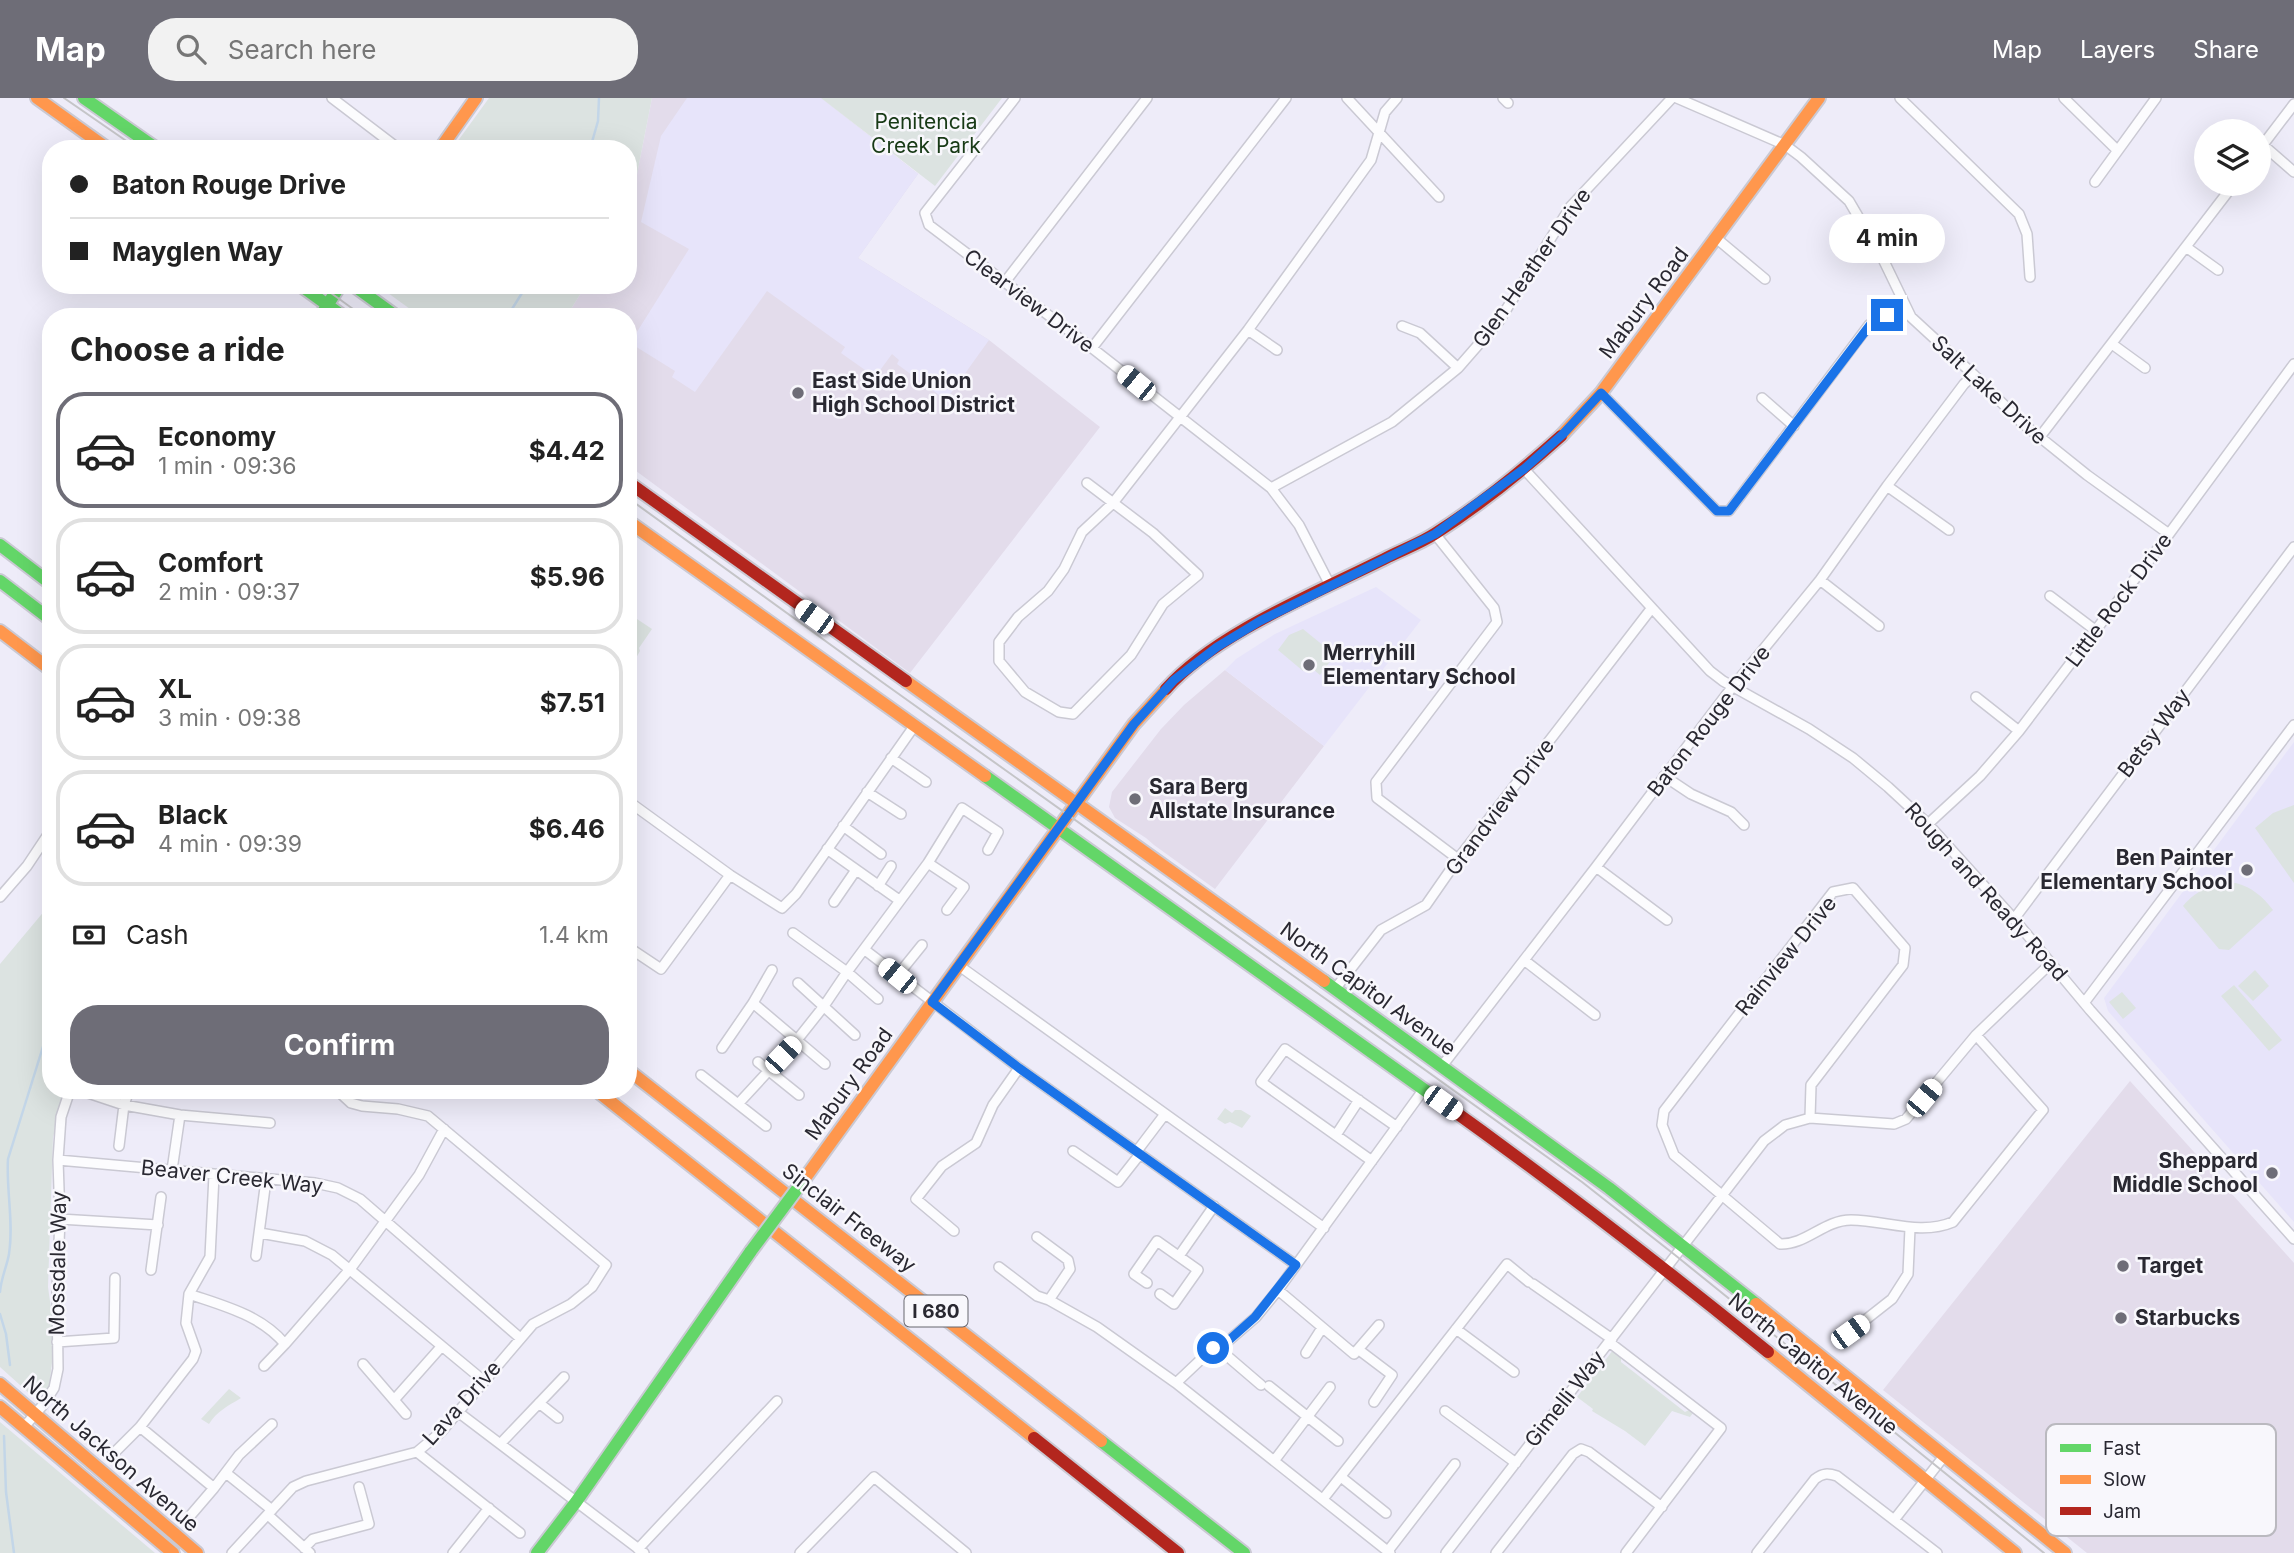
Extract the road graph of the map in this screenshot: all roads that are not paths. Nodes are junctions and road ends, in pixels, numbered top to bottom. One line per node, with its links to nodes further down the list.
1 (37, 98): 18 (main road)
2 (84, 98): 19 (main road)
3 (332, 98): 20 (street)
4 (477, 98): 21 (main road)
5 (1015, 98): 34 (street, Clearview Drive)
6 (1147, 98): 34 (street)
7 (1286, 98): 46 (street)
8 (1347, 98): 16 (street)
9 (1397, 98): 16 (street)
10 (1675, 98): 22 (street, Salt Lake Drive); 49 (street, Glen Heather Drive)
11 (1819, 98): 22 (main road, Mabury Road)
12 (1900, 98): 32 (street)
13 (2063, 98): 23 (street)
14 (2156, 98): 23 (street)
15 (2294, 104): 17 (street)
16 (1378, 134): 28 (street); 44 (street)
17 (2271, 134)
18 (95, 140)
19 (144, 140)
20 (387, 140)
21 (447, 140)
22 (1785, 145): 29 (main road, Mabury Road); 38 (street, Salt Lake Drive)
23 (2117, 150): 26 (street)
24 (2271, 155): 25 (street)
25 (2294, 172)
26 (2095, 182)
27 (2225, 196): 30 (street)
28 (1439, 197)
29 (1716, 238): 33 (street); 52 (main road, Mabury Road)
30 (2186, 247): 31 (street); 45 (street)
31 (2218, 270)
32 (2030, 277)
33 (1765, 279)
34 (1005, 282): 46 (street, Clearview Drive)
35 (312, 294): 39 (main road)
36 (334, 294): 39 (main road)
37 (365, 294): 42 (main road)
38 (1904, 304): 51 (street, Salt Lake Drive); 55 (street)
39 (327, 305): 40 (main road); 41 (main road)
40 (325, 308)
41 (331, 308)
42 (385, 308)
43 (1402, 326): 49 (street)
44 (1248, 330): 47 (street); 54 (street)
45 (2112, 344): 50 (street); 56 (street)
46 (1092, 348): 54 (street, Clearview Drive)
47 (1277, 350)
48 (2294, 364): 66 (street, Little Rock Drive)
49 (1458, 368): 61 (street, Glen Heather Drive)
50 (2145, 368)
51 (1973, 375): 56 (street, Salt Lake Drive); 59 (street, Baton Rouge Drive)
52 (1601, 393): 55 (street); 57 (main road, Mabury Road)
53 (1762, 398): 55 (street)
54 (1179, 418): 61 (street, Clearview Drive); 62 (street)
55 (1794, 426)
56 (2039, 438): 66 (street, Salt Lake Drive)
57 (1524, 469): 65 (main road, Mabury Road); 74 (street, Rough and Ready Road)
58 (1087, 483): 62 (street)
59 (1887, 486): 64 (street); 70 (street, Baton Rouge Drive)
60 (637, 488): 89 (main road, North Capitol Avenue)
61 (1271, 488): 72 (street, Clearview Drive)
62 (1113, 503): 62 (street)
63 (637, 527): 82 (main road, North Capitol Avenue)
64 (1949, 530)
65 (1435, 534): 72 (main road, Mabury Road); 100 (street)
66 (2169, 534): 77 (street, Little Rock Drive)
67 (0, 545): 69 (main road)
68 (2294, 547): 111 (street, Betsy Way)
69 (42, 577)
70 (1820, 580): 76 (street); 80 (street, Baton Rouge Drive)
71 (0, 581): 75 (main road)
72 (1330, 585): 89 (main road, Mabury Road)
73 (2050, 596): 77 (street)
74 (1651, 609): 80 (street, Rough and Ready Road); 100 (street, Grandview Drive)
75 (42, 613)
76 (1879, 626)
77 (2095, 630): 84 (street, Little Rock Drive)
78 (0, 631): 79 (main road)
79 (42, 663)
80 (1734, 687): 86 (street, Baton Rouge Drive); 92 (street, Rough and Ready Road)
81 (1976, 697): 84 (street)
82 (915, 725): 85 (street); 95 (main road, North Capitol Avenue)
83 (2294, 725): 128 (street)
84 (2019, 732): 92 (street, Little Rock Drive)
85 (891, 758): 87 (street); 88 (street)
86 (1664, 776): 93 (street); 103 (street, Baton Rouge Drive)
87 (926, 782)
88 (867, 792): 91 (street); 94 (street)
89 (1076, 804): 95 (main road, Mabury Road); 124 (main road, North Capitol Avenue)
90 (637, 808): 105 (street)
91 (901, 814)
92 (1928, 824): 111 (street, Rough and Ready Road)
93 (1744, 825)
94 (843, 826): 97 (street); 99 (street)
95 (1058, 829): 119 (main road, Mabury Road); 142 (main road, North Capitol Avenue)
96 (42, 844): 107 (street)
97 (827, 849): 104 (street); 105 (street)
98 (988, 850): 101 (street)
99 (881, 854)
100 (1458, 859): 124 (street, Grandview Drive)
101 (928, 863): 108 (street); 110 (street)
102 (891, 866): 106 (street)
103 (1596, 867): 112 (street); 117 (street, Baton Rouge Drive)
104 (856, 870): 106 (street); 109 (street)
105 (730, 875): 116 (street)
106 (878, 886): 108 (street)
107 (0, 897)
108 (899, 900): 115 (street)
109 (834, 902)
110 (947, 910)
111 (2014, 919): 118 (street, Rough and Ready Road)
112 (1667, 920)
113 (793, 933): 121 (street)
114 (922, 945): 122 (street)
115 (865, 950): 121 (street); 122 (street)
116 (637, 953)
117 (1524, 960): 130 (street); 137 (street, Baton Rouge Drive)
118 (2051, 963): 128 (street, Rough and Ready Road); 132 (street)
119 (958, 965): 126 (main road, Mabury Road); 152 (street)
120 (772, 970): 127 (street)
121 (847, 972): 125 (street); 129 (street)
122 (897, 976): 126 (street)
123 (798, 983): 129 (street)
124 (1335, 989): 137 (main road, North Capitol Avenue)
125 (878, 999)
126 (932, 1002): 138 (street); 242 (main road, Mabury Road, bridge)
127 (753, 1003): 133 (street); 134 (street)
128 (2084, 1003): 179 (street, Rough and Ready Road)
129 (824, 1006): 131 (street); 133 (street)
130 (1595, 1015)
131 (855, 1035)
132 (1976, 1035): 154 (street); 175 (street)
133 (797, 1040): 136 (street); 139 (street)
134 (722, 1048)
135 (758, 1062): 139 (street)
136 (825, 1064)
137 (1442, 1066): 180 (main road, North Capitol Avenue)
138 (1019, 1068): 162 (street); 176 (street)
139 (768, 1071): 143 (street); 150 (street)
140 (701, 1075): 150 (street)
141 (637, 1077): 261 (main road, Sinclair Freeway / I 680)
142 (1424, 1089): 157 (street); 186 (main road, North Capitol Avenue)
143 (799, 1095)
144 (67, 1099): 163 (street, Mossdale Way)
145 (106, 1099): 151 (street)
146 (126, 1099): 151 (street)
147 (347, 1099): 158 (street)
148 (608, 1099): 260 (main road, I 680)
149 (1359, 1100): 157 (street); 159 (street); 159 (street)
150 (738, 1104): 156 (street)
151 (124, 1105): 153 (street); 160 (street)
152 (1165, 1114): 162 (street); 174 (street)
153 (180, 1115): 155 (street); 165 (street)
154 (1810, 1118): 168 (street, Gimelli Way); 168 (street, Rainview Drive)
155 (270, 1123)
156 (766, 1126)
157 (1397, 1127): 164 (street)
158 (444, 1129): 172 (street); 198 (street, Lava Drive)
159 (1336, 1135): 164 (street)
160 (119, 1146)
161 (1073, 1151): 162 (street)
162 (1138, 1152): 170 (street)
163 (58, 1160): 165 (street, Beaver Creek Way); 171 (street, Mossdale Way)
164 (1372, 1161): 174 (street)
165 (172, 1170): 166 (street, Beaver Creek Way)
166 (214, 1175): 167 (street, Beaver Creek Way); 191 (street)
167 (266, 1180): 172 (street, Beaver Creek Way); 177 (street)
168 (1721, 1196): 175 (street); 180 (street, Gimelli Way)
169 (161, 1197): 173 (street)
170 (1214, 1206): 182 (street); 183 (street)
171 (60, 1219): 173 (street); 200 (street, Mossdale Way)
172 (385, 1220): 185 (street); 198 (street, Beaver Creek Way)
173 (158, 1225): 187 (street)
174 (1324, 1228): 183 (street)
175 (1910, 1228): 197 (street)
176 (954, 1231)
177 (260, 1233): 181 (street); 185 (street)
178 (1037, 1237): 193 (street)
179 (2294, 1239)
180 (1683, 1245): 186 (street, Gimelli Way); 232 (main road, North Capitol Avenue)
181 (256, 1256)
182 (1179, 1256): 189 (street); 192 (street)
183 (1296, 1265): 190 (street)
184 (999, 1267): 193 (street)
185 (351, 1268): 201 (street); 202 (street)
186 (1665, 1268): 199 (street, Gimelli Way); 238 (main road, North Capitol Avenue)
187 (151, 1270)
188 (115, 1278): 200 (street)
189 (1147, 1283)
190 (1278, 1290): 195 (street); 203 (street)
191 (189, 1294): 201 (street); 227 (street)
192 (1160, 1294)
193 (1049, 1300): 211 (street)
194 (1379, 1325): 204 (street)
195 (1322, 1328): 204 (street); 205 (street)
196 (1456, 1329): 199 (street); 208 (street); 237 (street)
197 (1850, 1332)
198 (519, 1337): 210 (street, Lava Drive)
199 (1610, 1340): 234 (street, Gimelli Way); 243 (street)
200 (57, 1342): 221 (street, Mossdale Way)
201 (285, 1344): 207 (street)
202 (441, 1347): 210 (street); 214 (street)
203 (1219, 1349): 211 (street); 223 (street)
204 (1359, 1350): 216 (street)
205 (1306, 1353)
206 (363, 1364): 214 (street)
207 (264, 1366)
208 (1514, 1372)
209 (564, 1377): 217 (street)
210 (484, 1381): 220 (street, Lava Drive)
211 (1176, 1383): 233 (street)
212 (0, 1384): 221 (main road, North Jackson Avenue)
213 (1330, 1387): 223 (street)
214 (394, 1400): 222 (street)
215 (776, 1401): 250 (street)
216 (1374, 1402)
217 (539, 1403): 224 (street); 229 (street)
218 (0, 1407): 226 (main road, North Jackson Avenue)
219 (1445, 1411): 234 (street)
220 (458, 1412): 229 (street); 230 (street, Lava Drive)
221 (35, 1414): 226 (street, Mossdale Way); 254 (main road, North Jackson Avenue)
222 (406, 1414)
223 (1307, 1416): 228 (street); 233 (street)
224 (558, 1418)
225 (272, 1424): 236 (street)
226 (24, 1427): 253 (main road, North Jackson Avenue)
227 (140, 1427): 231 (street); 240 (street)
228 (1338, 1441)
229 (501, 1443): 242 (street)
230 (417, 1452): 244 (street); 245 (street, Lava Drive)
231 (113, 1454)
232 (1945, 1455): 238 (street); 268 (main road, North Capitol Avenue)
233 (1275, 1461): 241 (street)
234 (1516, 1463): 262 (street, Gimelli Way)
235 (1455, 1464): 252 (street)
236 (226, 1472): 240 (street); 245 (street)
237 (1341, 1476): 241 (street); 246 (street)
238 (1926, 1480): 248 (street); 267 (main road, North Capitol Avenue)
239 (359, 1487): 251 (street)
240 (215, 1488): 247 (street)
241 (1323, 1499): 252 (street)
242 (576, 1502): 250 (street); 257 (main road, Mabury Road)
243 (1662, 1507): 263 (street); 264 (street)
244 (489, 1508): 249 (street); 256 (street)
245 (270, 1513): 251 (street); 255 (street, Lava Drive)
246 (1387, 1513)
247 (190, 1516)
248 (1894, 1520): 265 (street); 266 (street)
249 (520, 1534)
250 (641, 1551)
251 (308, 1552)
252 (1389, 1552)
253 (173, 1553)
254 (197, 1553)
255 (232, 1553)
256 (453, 1553)
257 (537, 1553)
258 (800, 1553): 259 (street)
259 (966, 1553)
260 (1178, 1553)
261 (1244, 1553)
262 (1446, 1553)
263 (1496, 1553)
264 (1626, 1553)
265 (1757, 1553)
266 (1937, 1553)
267 (2015, 1553)
268 (2065, 1553)

